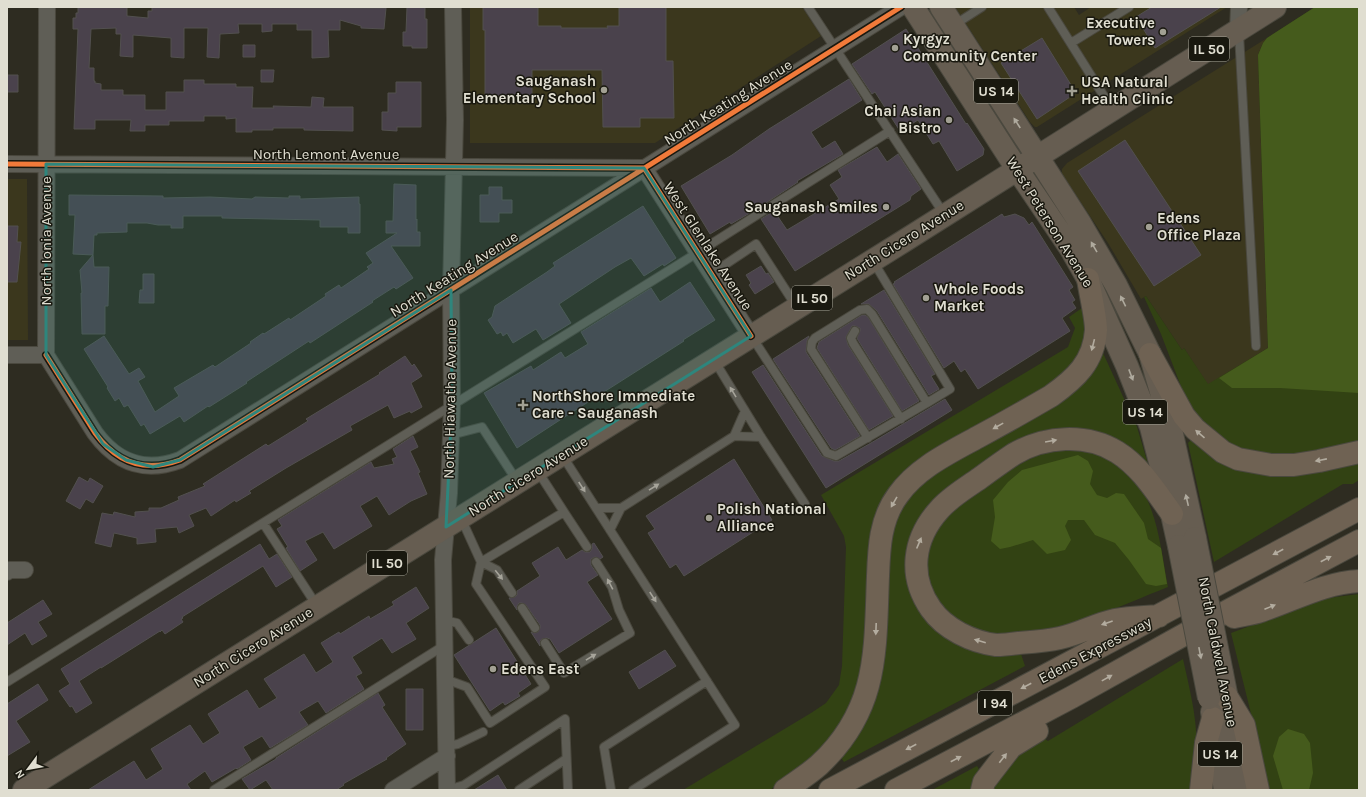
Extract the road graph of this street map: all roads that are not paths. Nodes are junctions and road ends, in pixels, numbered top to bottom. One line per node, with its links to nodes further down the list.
1 (47, 7): 20 (street, North Ionia Avenue)
2 (453, 7): 21 (street, North Hiawatha Avenue)
3 (808, 7): 15 (lane)
4 (901, 7): 15 (street, North Keating Avenue)
5 (913, 7): 23 (main road, West Peterson Avenue / US 14)
6 (941, 7): 12 (main road, West Peterson Avenue / US 14)
7 (982, 7): 12 (lane)
8 (1048, 7): 14 (lane)
9 (1129, 7): 14 (lane)
10 (1239, 7): 13 (street)
11 (1275, 7): 13 (main road, North Cicero Avenue / IL 50)
12 (953, 26): 18 (main road, West Peterson Avenue / US 14, one-way to 12)
13 (1238, 30): 16 (main road, North Cicero Avenue / IL 50); 33 (lane)
14 (1071, 43): 16 (lane)
15 (835, 48): 17 (lane); 22 (street, North Keating Avenue)
16 (1112, 109): 18 (main road, North Cicero Avenue / IL 50)
17 (890, 132): 24 (lane); 25 (lane)
18 (1038, 156): 23 (main road, North Cicero Avenue / IL 50); 34 (main road, West Peterson Avenue / US 14, one-way to 18)
19 (7, 164): 20 (street, North Lemont Avenue)
20 (46, 164): 21 (street, North Lemont Avenue); 36 (street, North Ionia Avenue)
21 (453, 167): 22 (street, North Lemont Avenue); 29 (street, North Hiawatha Avenue)
22 (644, 168): 25 (street, West Glenlake Avenue); 29 (street, North Keating Avenue)
23 (1017, 169): 24 (main road, North Cicero Avenue / IL 50); 28 (main road, West Peterson Avenue / US 14)
24 (944, 215): 26 (main road, North Cicero Avenue / IL 50)
25 (698, 253): 27 (street, West Glenlake Avenue); 39 (lane)
26 (873, 260): 30 (main road, North Cicero Avenue / IL 50); 38 (lane)
27 (711, 274): 30 (lane); 32 (street, West Glenlake Avenue)
28 (1088, 279): 55 (main road, West Peterson Avenue / US 14, one-way to 55); 93 (highway, one-way to 93)
29 (451, 290): 36 (street, North Keating Avenue); 39 (street, North Hiawatha Avenue)
30 (797, 307): 32 (main road, North Cicero Avenue / IL 50)
31 (855, 332): 41 (lane)
32 (751, 336): 37 (main road, North Cicero Avenue / IL 50); 45 (lane)
33 (1256, 346)
34 (1150, 354): 46 (highway, one-way to 34); 60 (main road, West Peterson Avenue / US 14, one-way to 34)
35 (7, 355): 36 (street)
36 (46, 355)
37 (714, 359): 40 (lane, one-way to 37); 47 (main road, North Cicero Avenue / IL 50)
38 (927, 403): 41 (lane); 45 (lane)
39 (452, 406): 42 (street, North Hiawatha Avenue); 57 (lane)
40 (745, 411): 43 (lane); 44 (lane)
41 (901, 419): 45 (lane)
42 (451, 435): 49 (lane); 56 (street, North Hiawatha Avenue)
43 (734, 436): 44 (lane); 52 (lane, one-way to 43)
44 (761, 437): 50 (lane)
45 (868, 438)
46 (1359, 452)
47 (562, 454): 48 (main road, North Cicero Avenue / IL 50); 51 (lane, one-way to 51)
48 (537, 470): 49 (main road, North Cicero Avenue / IL 50); 54 (lane)
49 (517, 482): 56 (main road, North Cicero Avenue / IL 50)
50 (806, 504)
51 (596, 508): 52 (lane); 58 (lane)
52 (621, 508): 58 (lane)
53 (1359, 508): 70 (highway, Edens Expressway / I 94, one-way to 70)
54 (564, 512): 61 (lane); 62 (lane)
55 (1172, 514): 60 (main road, West Peterson Avenue / US 14); 70 (highway, one-way to 55)
56 (453, 522): 62 (lane); 68 (main road, North Cicero Avenue / IL 50); 71 (street, North Hiawatha Avenue)
57 (263, 523): 68 (lane); 79 (lane)
58 (610, 530): 78 (lane, one-way to 78)
59 (1359, 541): 72 (highway, Edens Expressway / I 94, one-way to 59)
60 (1187, 542): 81 (main road, North Caldwell Avenue / US 14, one-way to 81, bridge); 81 (main road, North Caldwell Avenue / US 14, bridge)
61 (587, 547)
62 (481, 562): 67 (lane, one-way to 67); 77 (lane)
63 (596, 562): 75 (lane, one-way to 63)
64 (26, 570): 65 (street)
65 (7, 572)
66 (1359, 581): 72 (highway, one-way to 66)
67 (512, 593)
68 (317, 607): 85 (main road, North Cicero Avenue / IL 50)
69 (522, 608): 73 (lane)
70 (1159, 616): 94 (highway, Edens Expressway / I 94, one-way to 94)
71 (444, 620): 74 (lane); 76 (street, North Hiawatha Avenue)
72 (1205, 624): 80 (highway, Edens Expressway / I 94, one-way to 72)
73 (535, 628)
74 (469, 640)
75 (545, 643)
76 (445, 645): 77 (street, North Hiawatha Avenue); 86 (lane)
77 (445, 680): 83 (street, North Hiawatha Avenue)
78 (707, 681): 91 (lane); 92 (lane)
79 (7, 682)
80 (1072, 697): 95 (highway, Edens Expressway / I 94, one-way to 80); 96 (highway, one-way to 80)
81 (1216, 704): 97 (highway); 98 (main road, North Caldwell Avenue / US 14); 99 (main road, North Caldwell Avenue); 100 (highway)
82 (483, 732): 83 (lane)
83 (447, 751): 87 (street); 88 (street, North Hiawatha Avenue)
84 (566, 759): 88 (lane); 89 (lane); 90 (lane)
85 (24, 790)
86 (214, 790)
87 (393, 790)
88 (447, 790)
89 (519, 790)
90 (568, 790)
91 (611, 790)
92 (633, 790)
93 (785, 790)
94 (830, 790)
95 (896, 790)
96 (982, 790)
97 (1202, 790)
98 (1225, 790)
99 (1243, 790)
100 (1258, 790)

